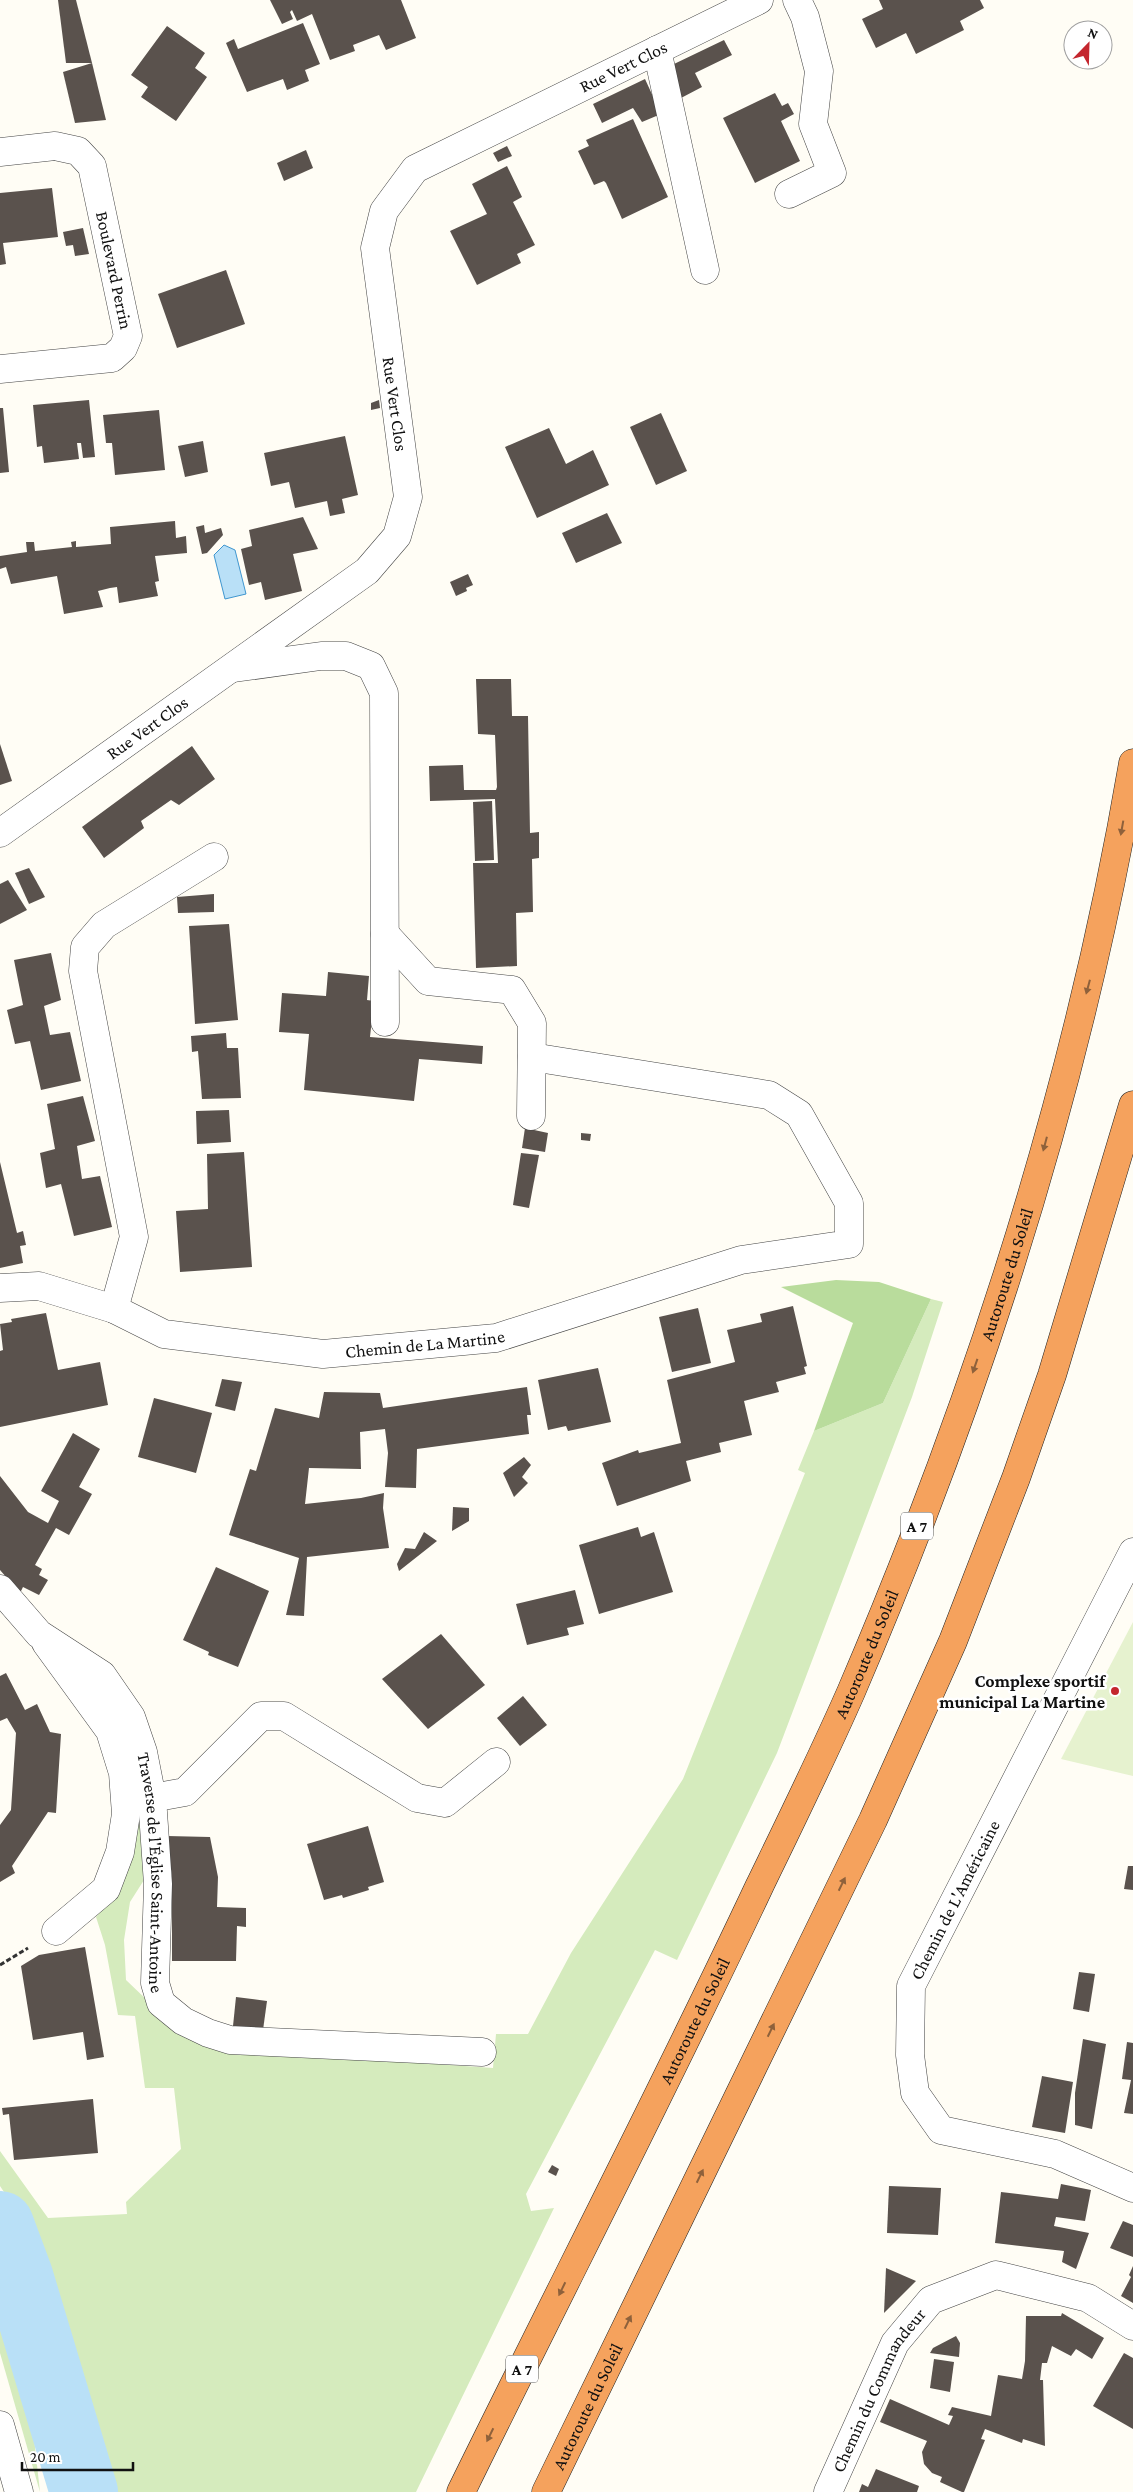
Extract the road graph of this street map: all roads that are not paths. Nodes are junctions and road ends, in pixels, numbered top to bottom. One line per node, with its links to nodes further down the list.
1 (759, 0): 3 (street, Rue Vert Clos)
2 (797, 0): 5 (street)
3 (657, 50): 6 (street); 8 (street, Rue Vert Clos)
4 (0, 152): 7 (street, Boulevard Perrin)
5 (789, 194)
6 (705, 270)
7 (0, 369)
8 (232, 668): 10 (street, Rue Vert Clos); 12 (street)
9 (1133, 763): 30 (highway, Autoroute du Soleil / A 7, one-way to 30)
10 (0, 833)
11 (214, 857): 18 (street)
12 (384, 934): 13 (street); 14 (street)
13 (385, 1022)
14 (532, 1057): 16 (street); 18 (street, Chemin de La Martine)
15 (1133, 1107): 31 (highway, Autoroute du Soleil, one-way to 15)
16 (531, 1116)
17 (0, 1288): 18 (street, Chemin de La Martine)
18 (114, 1309)
19 (1133, 1552): 26 (street, Chemin de L'Américaine)
20 (0, 1589): 21 (street, Traverse de l'Église Saint-Antoine)
21 (39, 1634): 23 (street, Traverse de l'Église Saint-Antoine); 24 (street)
22 (496, 1762): 23 (street)
23 (152, 1798): 25 (street, Traverse de l'Église Saint-Antoine)
24 (56, 1931)
25 (482, 2052)
26 (1133, 2188)
27 (1133, 2326): 32 (street, Chemin du Commandeur)
28 (0, 2426): 29 (street)
29 (18, 2492)
30 (461, 2492)
31 (546, 2492)
32 (828, 2492)

